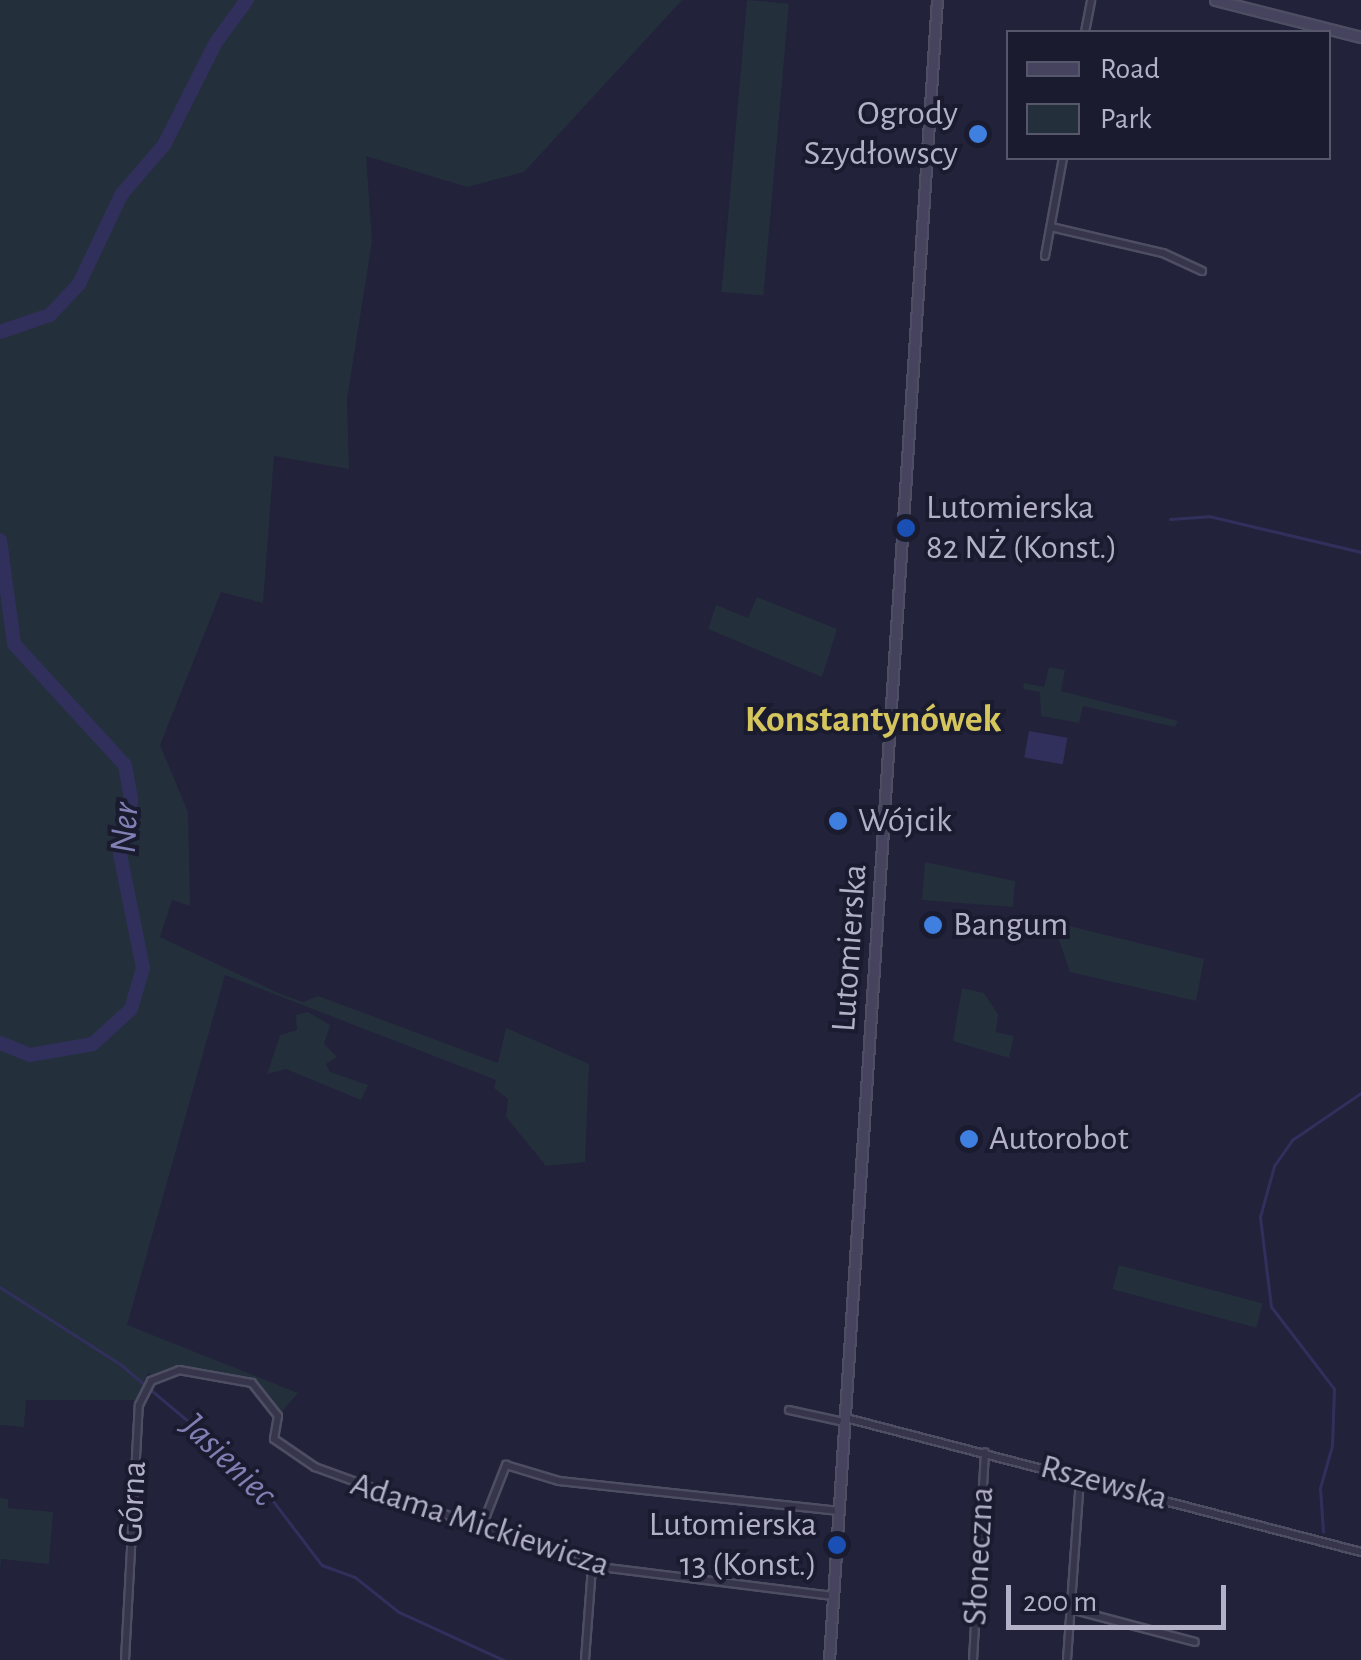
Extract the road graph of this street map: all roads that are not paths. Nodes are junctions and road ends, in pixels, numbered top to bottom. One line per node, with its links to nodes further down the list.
1 (938, 0): 12 (main road, Lutomierska)
2 (1090, 0): 5 (street)
3 (1214, 0): 4 (main road)
4 (1243, 4): 6 (main road)
5 (1085, 30)
6 (1361, 37)
7 (1063, 160): 8 (street)
8 (1051, 228): 9 (street); 10 (street)
9 (1046, 256)
10 (1202, 271)
11 (789, 1410): 12 (street, Rszewska)
12 (845, 1420): 14 (street, Rszewska); 16 (main road, Lutomierska)
13 (279, 1422): 17 (street, Adama Mickiewicza); 23 (street, Górna)
14 (985, 1452): 15 (street, Rszewska); 26 (street, Słoneczna)
15 (1080, 1477): 18 (street, Rszewska); 21 (street)
16 (839, 1511): 17 (street); 20 (main road, Lutomierska)
17 (482, 1526): 19 (street, Adama Mickiewicza)
18 (1361, 1552)
19 (592, 1568): 20 (street, Adama Mickiewicza); 24 (street)
20 (834, 1596): 25 (main road, Lutomierska)
21 (1071, 1609): 22 (street); 27 (street)
22 (1196, 1642)
23 (125, 1660)
24 (585, 1660)
25 (829, 1660)
26 (973, 1660)
27 (1067, 1660)

